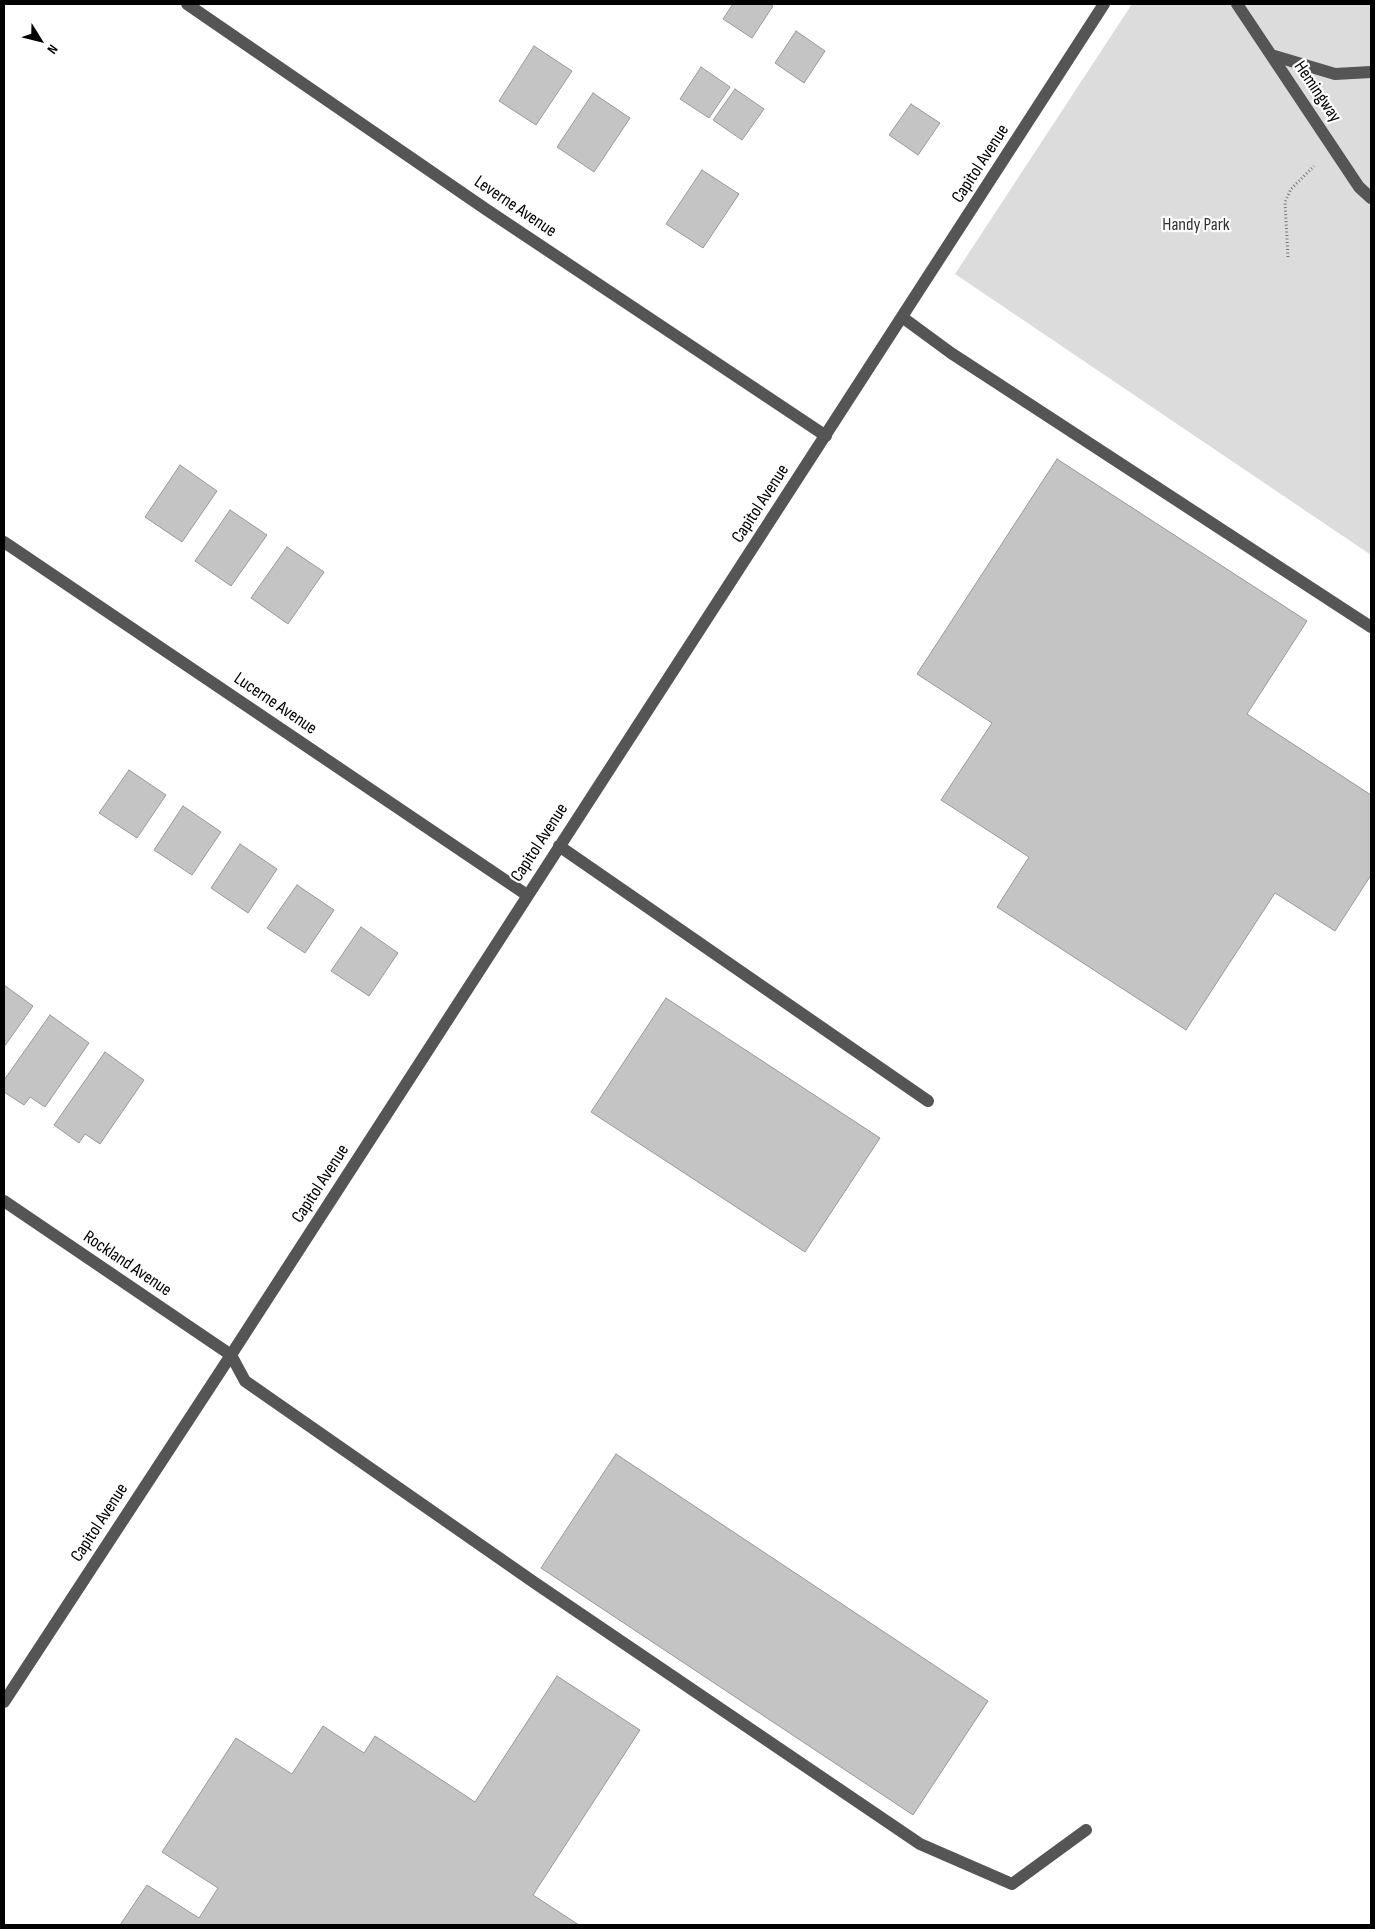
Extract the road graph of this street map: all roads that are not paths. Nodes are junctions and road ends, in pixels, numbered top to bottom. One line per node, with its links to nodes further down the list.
1 (187, 4): 8 (street, Leverne Avenue)
2 (1104, 4): 7 (street, Capitol Avenue)
3 (1237, 4): 4 (street, Hemingway)
4 (1271, 55): 5 (street); 6 (street, Hemingway)
5 (1371, 72)
6 (1371, 198)
7 (902, 318): 8 (street, Capitol Avenue); 10 (street)
8 (826, 436): 11 (street, Capitol Avenue)
9 (4, 542): 12 (street, Lucerne Avenue)
10 (1371, 627)
11 (559, 846): 12 (street, Capitol Avenue); 13 (street)
12 (527, 895): 15 (street, Capitol Avenue)
13 (928, 1101)
14 (4, 1201): 15 (street, Rockland Avenue)
15 (231, 1355): 16 (street, Capitol Avenue); 17 (street)
16 (4, 1702)
17 (1086, 1830)

